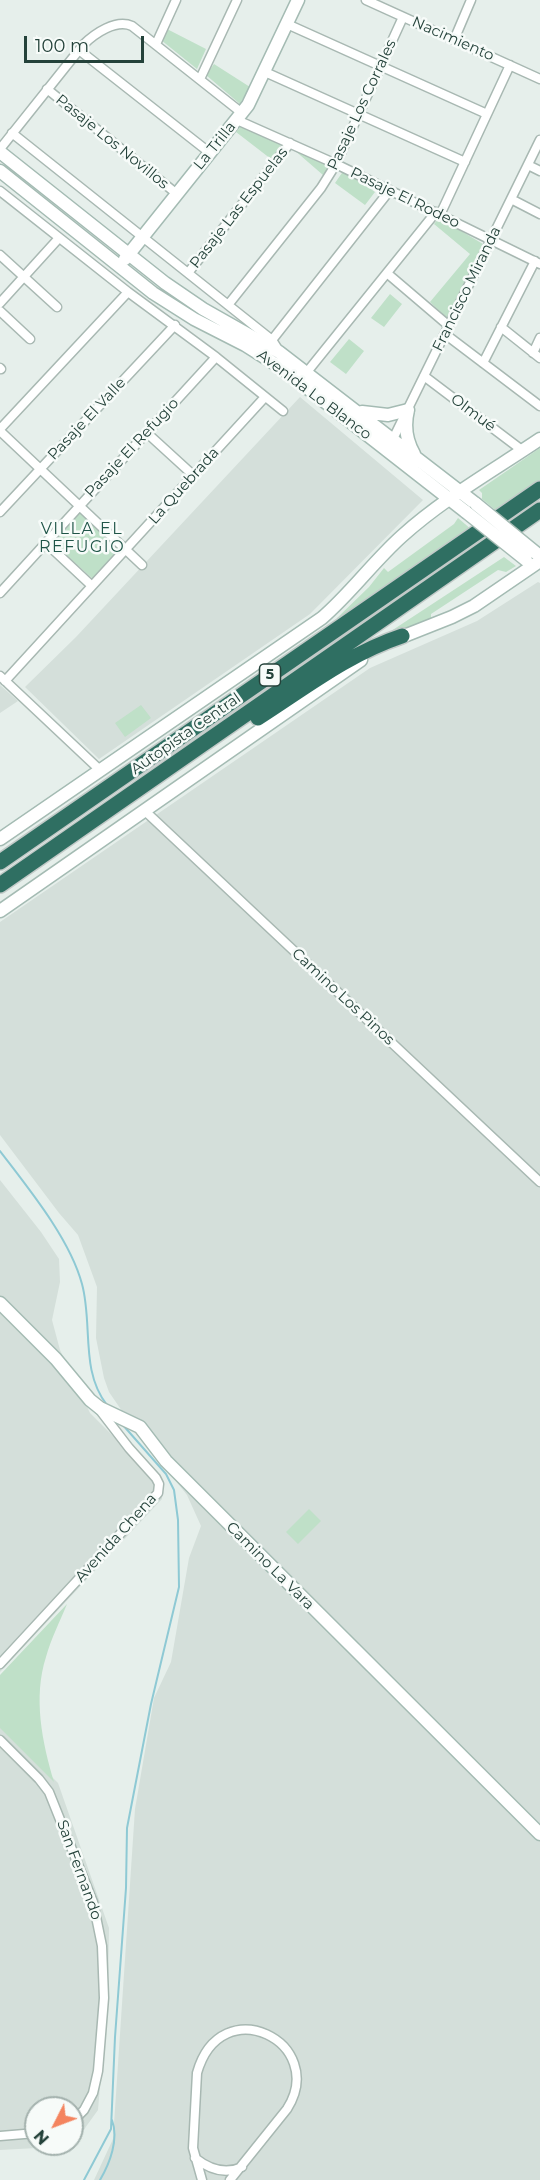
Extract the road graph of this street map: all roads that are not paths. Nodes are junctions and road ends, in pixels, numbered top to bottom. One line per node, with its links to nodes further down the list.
1 (176, 0): 9 (street)
2 (237, 0): 14 (street)
3 (298, 0): 7 (street, La Trilla)
4 (366, 0): 6 (street, Nacimiento)
5 (471, 0): 8 (street)
6 (404, 17): 8 (street, Nacimiento); 12 (street, Pasaje Los Corrales)
7 (287, 24): 12 (street); 13 (street, La Trilla)
8 (453, 40): 11 (street, Nacimiento)
9 (156, 44): 10 (street, Pasaje El Rodeo); 14 (street, Pasaje El Rodeo)
10 (79, 50): 16 (street); 24 (street)
11 (510, 65): 15 (street, Nacimiento); 18 (street)
12 (381, 67): 17 (street, Pasaje Los Corrales); 18 (street)
13 (265, 72): 17 (street); 19 (street, La Trilla)
14 (200, 79): 19 (street, Pasaje El Rodeo)
15 (540, 79)
16 (47, 89): 20 (street); 32 (street, Pasaje Los Novillos)
17 (359, 114): 25 (street); 26 (street, Pasaje Los Corrales)
18 (487, 114): 25 (street)
19 (240, 116): 22 (street, Pasaje El Rodeo); 24 (street, La Trilla)
20 (12, 134): 23 (street); 36 (street, Avenida Lo Blanco)
21 (540, 140): 27 (street, Francisco Miranda)
22 (290, 143): 26 (street, Pasaje El Rodeo); 43 (street, Pasaje Las Espuelas)
23 (0, 150): 39 (street, Avenida Lo Blanco)
24 (210, 153): 32 (street, La Trilla)
25 (465, 162): 34 (street)
26 (336, 164): 31 (street, Pasaje El Rodeo); 49 (street, Pasaje Los Corrales)
27 (528, 165): 29 (street); 33 (street, Francisco Miranda)
28 (0, 171): 42 (street, Avenida Lo Blanco)
29 (540, 171)
30 (0, 190): 37 (street, Avenida Lo Blanco)
31 (390, 190): 34 (street, Pasaje El Rodeo); 57 (street)
32 (177, 194): 36 (street, La Trilla)
33 (511, 199): 35 (street); 38 (street, Francisco Miranda)
34 (438, 214): 38 (street, Pasaje El Rodeo); 44 (street)
35 (540, 214)
36 (142, 237): 39 (street, La Trilla); 43 (street, Avenida Lo Blanco)
37 (59, 238): 45 (street); 46 (street, Avenida Lo Blanco)
38 (491, 240): 41 (street, Pasaje El Rodeo); 54 (street, Francisco Miranda)
39 (129, 254): 42 (street, La Trilla); 58 (street, Avenida Lo Blanco)
40 (0, 255): 45 (street)
41 (537, 262): 53 (street)
42 (120, 266): 46 (street, La Trilla); 74 (street, Avenida Lo Blanco)
43 (188, 273): 49 (street, Avenida Lo Blanco)
44 (388, 274): 54 (street); 62 (street)
45 (24, 277): 48 (street); 50 (street)
46 (110, 278): 47 (street, Avenida Lo Blanco)
47 (128, 292): 52 (street, Avenida Lo Blanco); 69 (street)
48 (0, 303)
49 (228, 305): 57 (street, Avenida Lo Blanco)
50 (57, 307)
51 (0, 311): 56 (street)
52 (175, 325): 60 (street, Avenida Lo Blanco); 76 (street, Pasaje El Valle)
53 (501, 327): 59 (street); 61 (street)
54 (447, 330): 61 (street); 63 (street, Francisco Miranda)
55 (540, 338): 59 (street)
56 (30, 339)
57 (272, 340): 58 (street, Avenida Lo Blanco)
58 (279, 352): 62 (street, Avenida Lo Blanco)
59 (537, 356)
60 (216, 357): 64 (street, Avenida Lo Blanco); 70 (street, Pasaje El Refugio)
61 (483, 363): 65 (street)
62 (307, 372): 68 (street, Avenida Lo Blanco)
63 (424, 376): 66 (street, Francisco Miranda); 73 (street, Olmué)
64 (265, 397): 67 (street, Avenida Lo Blanco); 77 (street, La Quebrada)
65 (540, 406)
66 (408, 410): 68 (street); 71 (street, Francisco Miranda); 75 (street)
67 (283, 411)
68 (357, 411): 71 (street, Avenida Lo Blanco)
69 (0, 430): 76 (street)
70 (147, 433): 77 (street); 80 (street, Pasaje El Refugio)
71 (393, 439): 74 (street); 75 (street, Avenida Lo Blanco)
72 (540, 439): 73 (street)
73 (523, 451): 79 (street)
74 (393, 454): 79 (street, Avenida Lo Blanco)
75 (417, 457): 79 (street, Avenida Lo Blanco)
76 (40, 469): 80 (street); 82 (street, Pasaje El Valle)
77 (194, 475): 84 (street, La Quebrada)
78 (540, 489): 95 (highway, Autopista Central / 5)
79 (456, 496): 85 (street, Avenida Lo Blanco, bridge); 92 (street)
80 (79, 506): 83 (street, Pasaje El Refugio); 84 (street)
81 (540, 510): 91 (highway, Autopista Central / 5)
82 (0, 512)
83 (46, 543): 87 (street); 88 (street, Pasaje El Refugio)
84 (125, 550): 86 (street); 87 (street, La Quebrada)
85 (535, 559): 89 (street)
86 (142, 565)
87 (93, 586): 90 (street, La Quebrada)
88 (0, 593)
89 (402, 636): 91 (highway); 93 (street)
90 (3, 678): 92 (street)
91 (196, 749): 96 (highway, Autopista Central / 5)
92 (101, 771): 94 (street)
93 (146, 811): 97 (street); 98 (street, Camino Los Pinos)
94 (0, 839)
95 (0, 862)
96 (0, 885)
97 (0, 911)
98 (540, 1182)
99 (0, 1303): 100 (street, Camino La Vara)
100 (100, 1407): 101 (street, Avenida Chena); 103 (street, Camino La Vara)
101 (0, 1664)
102 (0, 1740): 104 (street, San Fernando)
103 (540, 1834)
104 (84, 2108)
105 (24, 2134): 106 (street)
106 (0, 2136)
107 (195, 2158): 108 (street); 108 (street); 109 (street)
108 (243, 2166): 110 (street)
109 (202, 2180)
110 (230, 2180)

